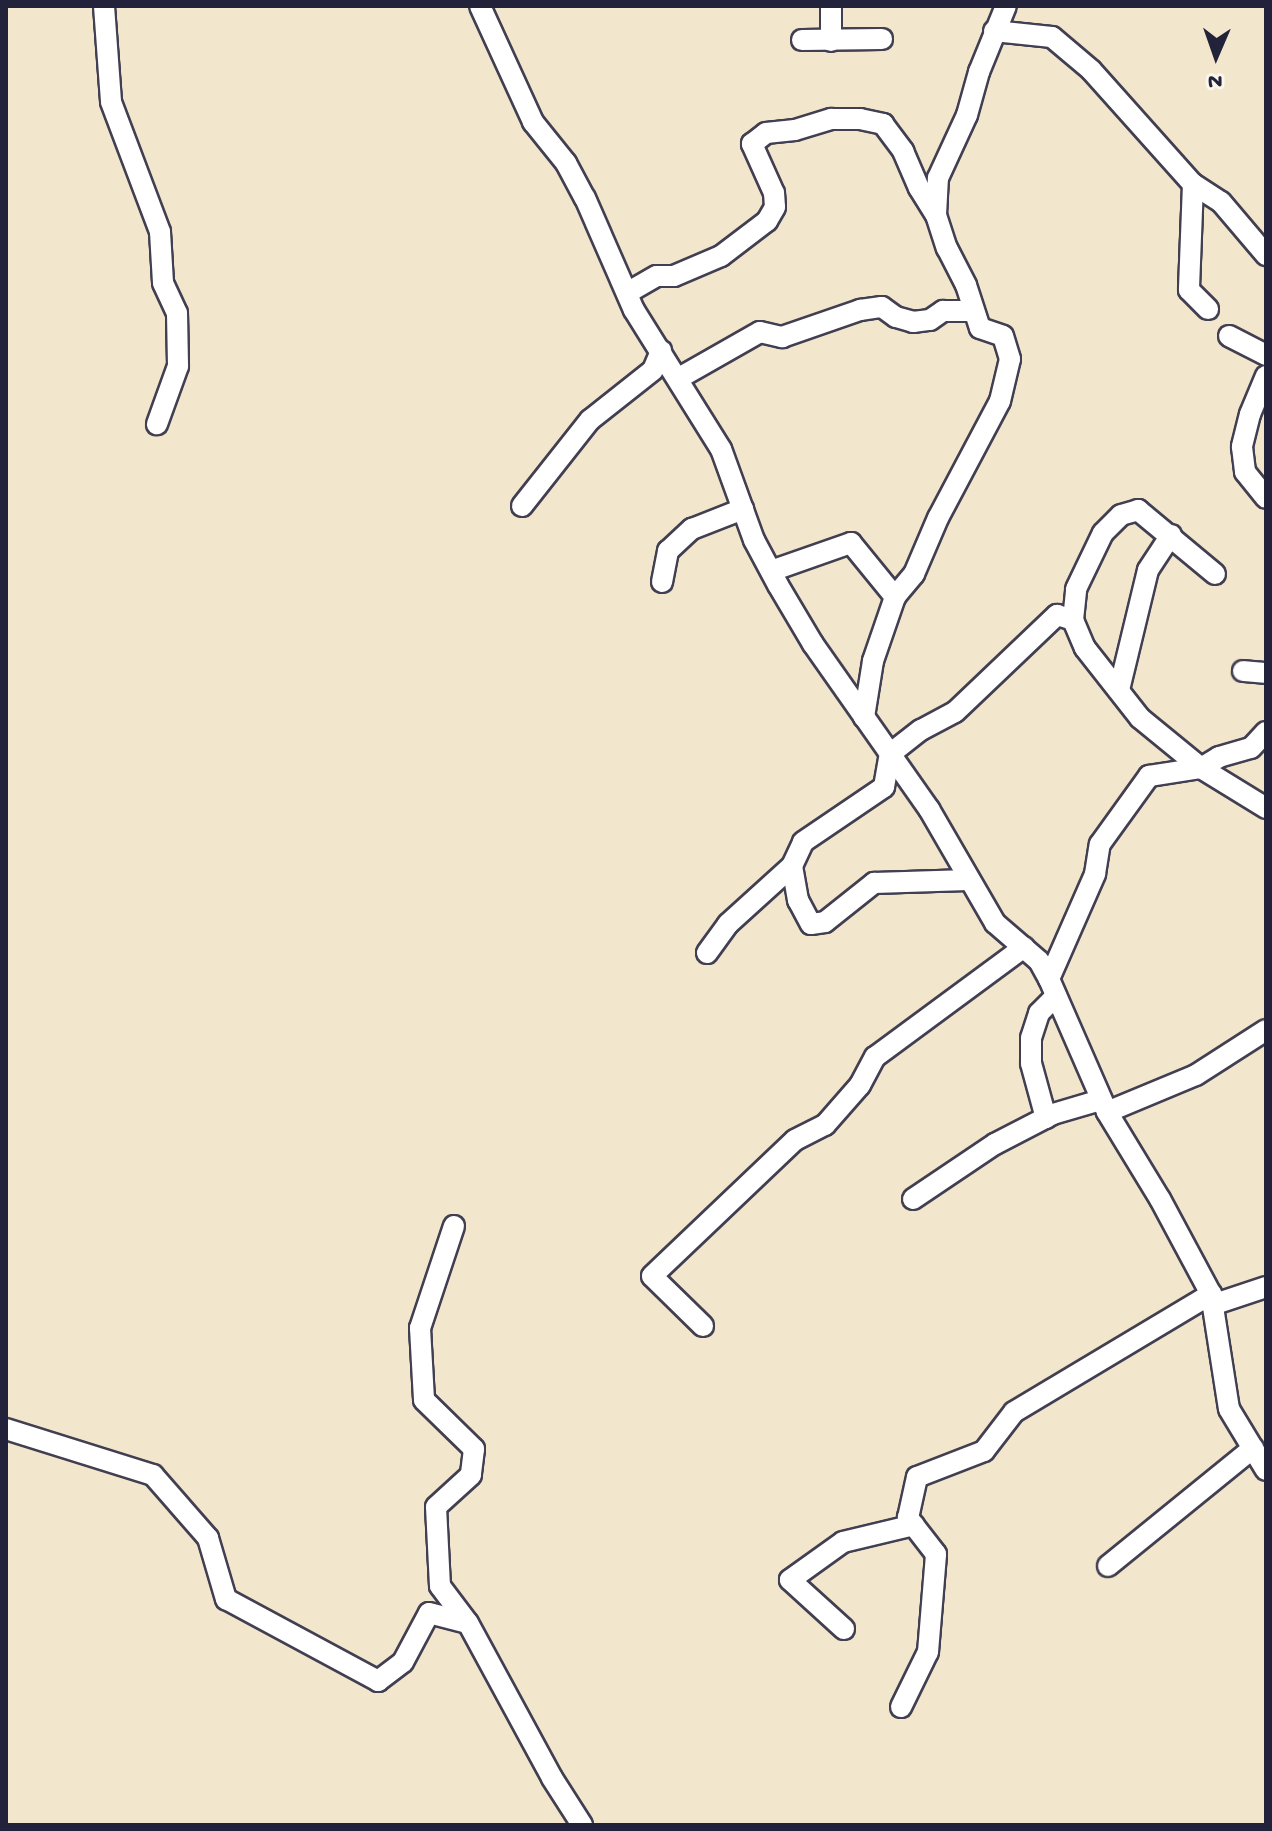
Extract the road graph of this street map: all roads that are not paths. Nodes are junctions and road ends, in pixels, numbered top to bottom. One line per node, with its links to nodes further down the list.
1 (104, 6): 20 (street)
2 (480, 6): 12 (street)
3 (831, 6): 8 (street)
4 (1006, 6): 5 (street)
5 (994, 31): 9 (street); 10 (street)
6 (882, 39): 8 (street)
7 (802, 40): 8 (street)
8 (831, 41)
9 (1193, 184): 11 (street); 13 (street)
10 (936, 215): 12 (street); 14 (street)
11 (1266, 255)
12 (627, 293): 16 (street)
13 (1208, 309)
14 (972, 311): 19 (street); 28 (street)
15 (1229, 336): 17 (street)
16 (661, 351): 19 (street); 22 (street)
17 (1266, 355)
18 (1266, 376): 21 (street)
19 (679, 378): 23 (street)
20 (157, 424)
21 (1266, 498)
22 (522, 506)
23 (743, 509): 25 (street); 27 (street)
24 (1171, 535): 26 (street); 29 (street); 32 (street)
25 (771, 571): 28 (street); 33 (street)
26 (1215, 574)
27 (662, 582)
28 (895, 597): 33 (street)
29 (1073, 620): 32 (street); 35 (street)
30 (1243, 671): 31 (street)
31 (1266, 673)
32 (1119, 690): 36 (street)
33 (864, 717): 35 (street)
34 (1266, 732): 36 (street)
35 (890, 754): 38 (street); 39 (street)
36 (1201, 768): 37 (street); 42 (street)
37 (1266, 808)
38 (792, 866): 39 (street); 41 (street)
39 (968, 880): 40 (street)
40 (1024, 947): 42 (street); 50 (street)
41 (707, 953)
42 (1052, 988): 44 (street); 45 (street)
43 (1266, 1030): 44 (street)
44 (1104, 1106): 45 (street); 49 (street)
45 (1046, 1118): 46 (street)
46 (913, 1199)
47 (454, 1226): 56 (street)
48 (1266, 1287): 49 (street)
49 (1212, 1299): 52 (street); 54 (street)
50 (703, 1326)
51 (6, 1429): 56 (street)
52 (1253, 1448): 53 (street); 55 (street)
53 (1266, 1470)
54 (914, 1525): 57 (street); 58 (street)
55 (1108, 1566)
56 (468, 1623): 59 (street)
57 (844, 1629)
58 (901, 1707)
59 (582, 1825)

